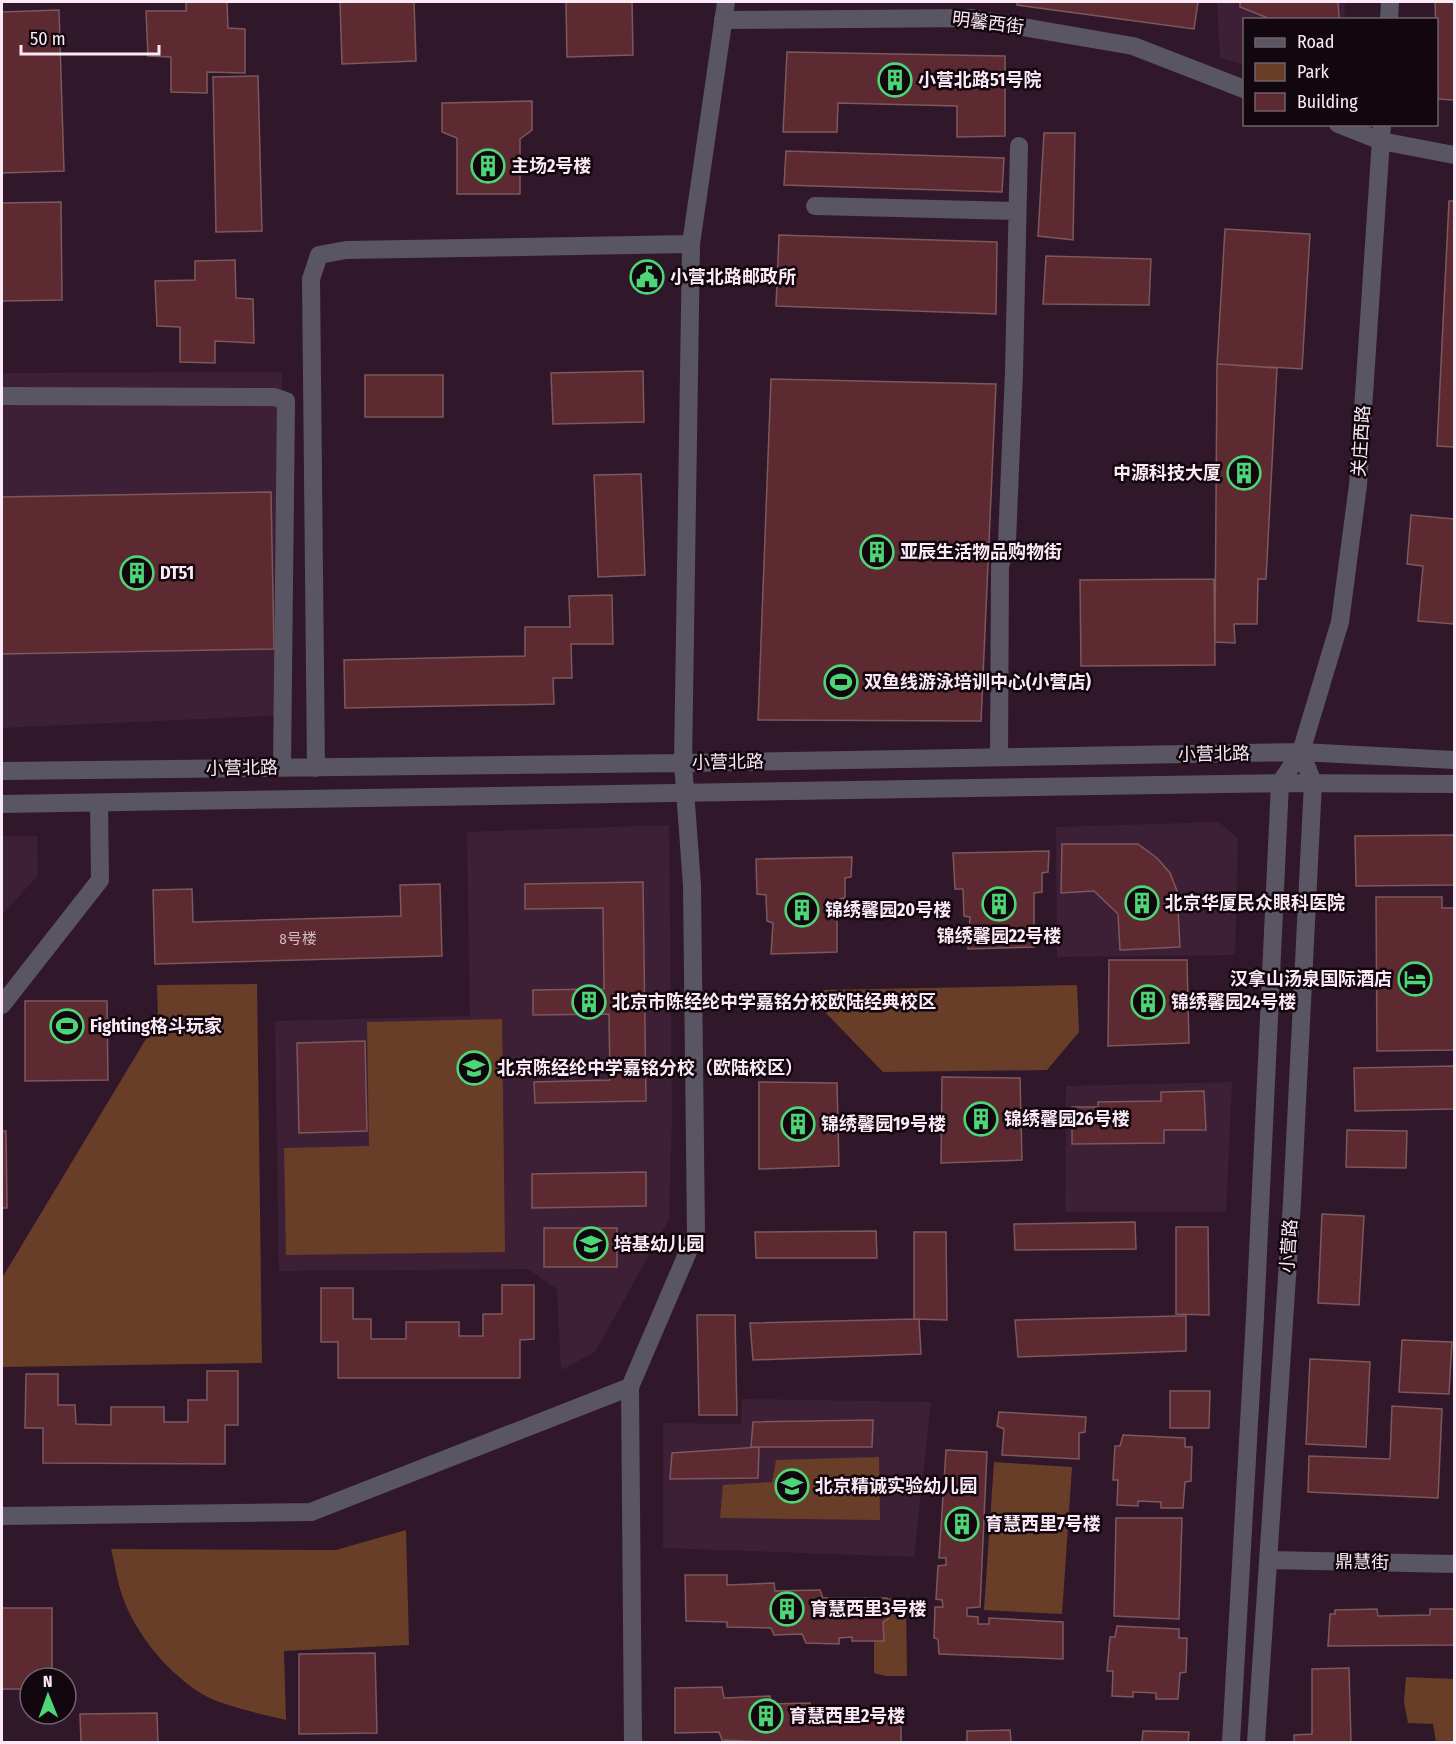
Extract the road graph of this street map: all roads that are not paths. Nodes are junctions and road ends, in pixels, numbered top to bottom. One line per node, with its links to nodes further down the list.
1 (726, 2): 4 (street)
2 (1390, 2): 3 (street)
3 (1389, 18)
4 (723, 20): 5 (street, 明馨西街); 12 (street)
5 (1243, 88)
6 (1348, 126): 7 (street)
7 (1381, 133): 9 (street); 14 (street, 关庄西路)
8 (1019, 146): 11 (street)
9 (1455, 155)
10 (814, 206): 11 (street)
11 (1016, 211): 15 (street)
12 (691, 244): 17 (street); 19 (street)
13 (2, 396): 18 (street)
14 (1301, 752): 15 (street, 小营北路); 16 (street, 小营北路); 21 (street, 关庄西路); 22 (street, 小营路)
15 (999, 758): 17 (street, 小营北路)
16 (1455, 760)
17 (683, 763): 19 (street, 小营北路); 24 (street)
18 (282, 768): 19 (street, 小营北路); 20 (street, 小营北路)
19 (316, 768)
20 (2, 771)
21 (1280, 783): 22 (street, 小营北路); 24 (street, 小营北路); 33 (street, 小营路)
22 (1313, 783): 23 (street, 小营北路); 30 (street, 小营路)
23 (1455, 784)
24 (686, 793): 25 (street, 小营北路); 28 (street)
25 (99, 803): 26 (street, 小营北路); 27 (street)
26 (2, 804)
27 (2, 1005)
28 (630, 1387): 29 (street); 32 (street)
29 (2, 1516)
30 (1269, 1560): 31 (street, 鼎慧街); 34 (street, 小营路)
31 (1455, 1564)
32 (633, 1743)
33 (1231, 1743)
34 (1256, 1743)

